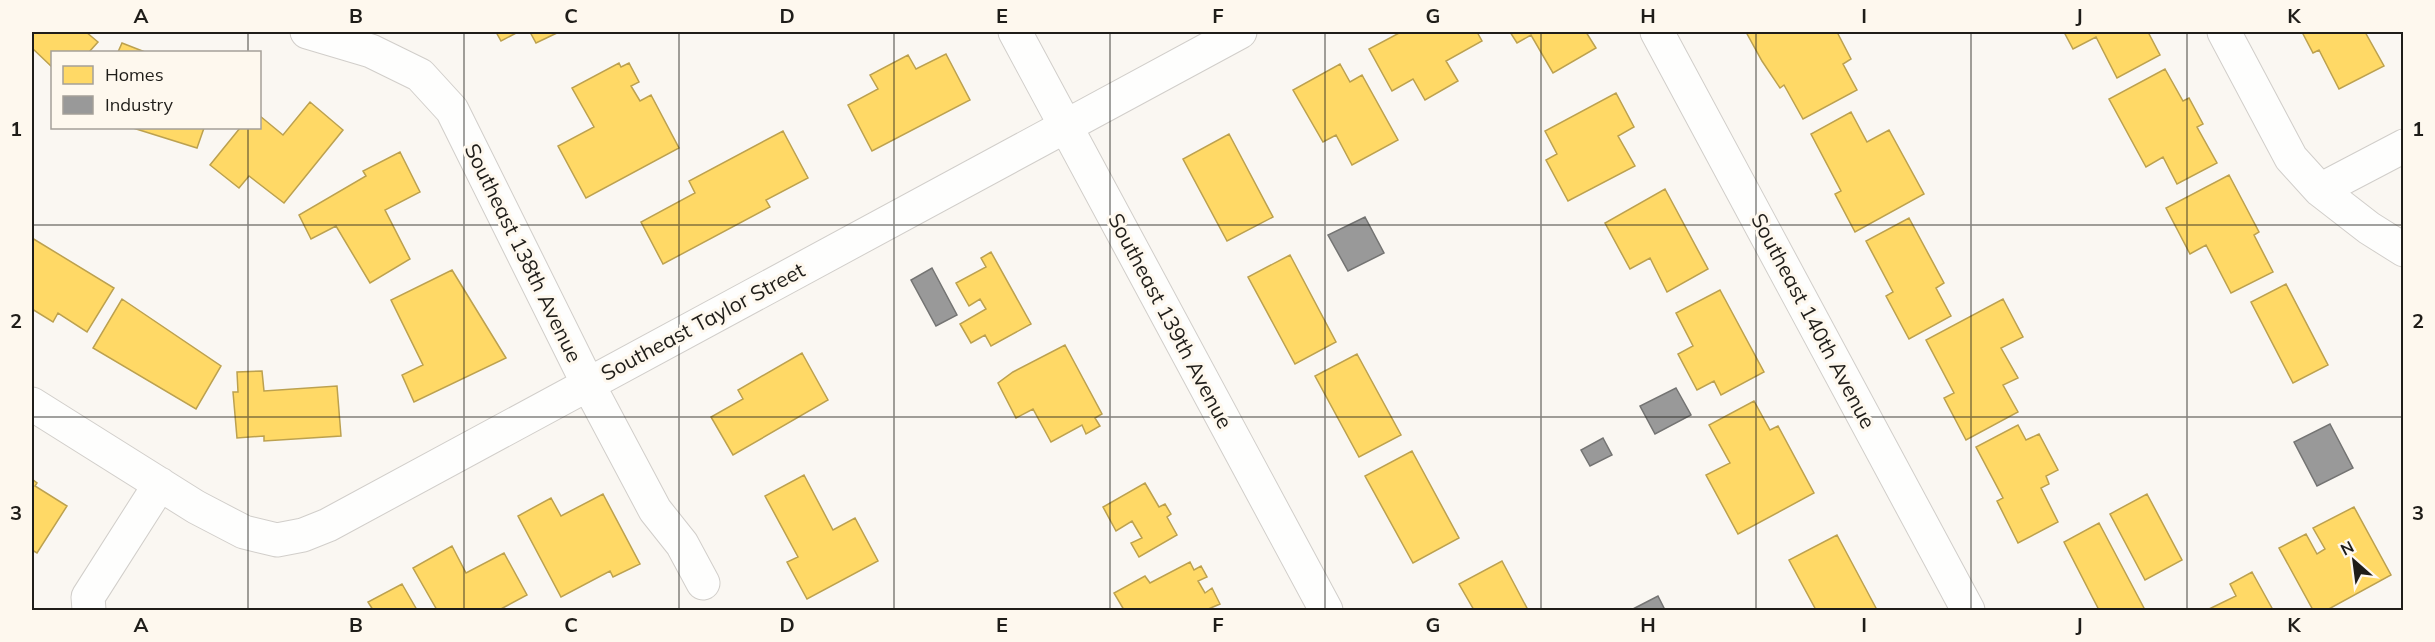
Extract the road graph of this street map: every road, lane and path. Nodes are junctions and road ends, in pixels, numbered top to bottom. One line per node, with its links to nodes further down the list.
1 (307, 32): 10 (street, Southeast 138th Avenue)
2 (1015, 32): 6 (street, Southeast 139th Avenue)
3 (1240, 32): 6 (street, Southeast Taylor Street)
4 (1657, 32): 16 (street, Southeast 140th Avenue)
5 (2224, 32): 8 (street)
6 (1065, 127): 10 (street, Southeast Taylor Street); 15 (street, Southeast 139th Avenue)
7 (2403, 146): 8 (street)
8 (2320, 190): 9 (street)
9 (2403, 250)
10 (588, 384): 12 (street, Southeast Taylor Street); 13 (street, Southeast 138th Avenue)
11 (32, 404): 12 (street, Southeast Taylor Street)
12 (160, 484): 14 (street)
13 (703, 583)
14 (89, 610)
15 (1326, 610)
16 (1968, 610)

